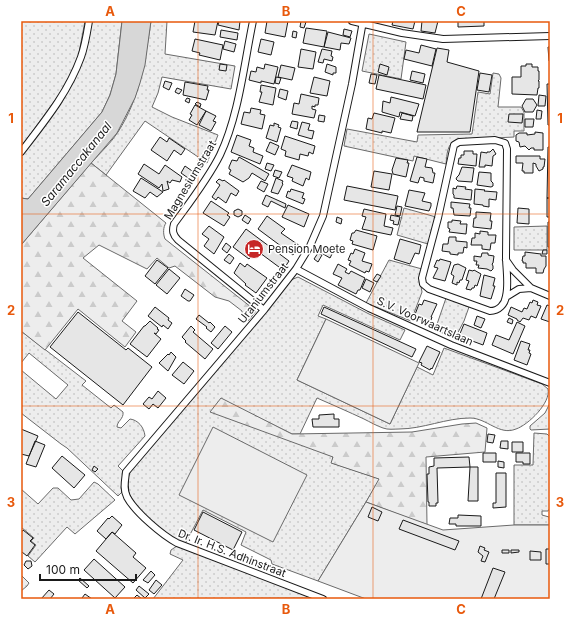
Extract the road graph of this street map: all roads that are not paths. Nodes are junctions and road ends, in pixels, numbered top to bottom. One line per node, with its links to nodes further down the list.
1 (89, 21): 6 (street)
2 (253, 21): 12 (street, Magnesiumstraat)
3 (352, 21): 4 (street)
4 (363, 22): 5 (street); 8 (street, Uraniumstraat)
5 (550, 36)
6 (21, 152)
7 (506, 260): 9 (street); 10 (street); 10 (street)
8 (296, 269): 12 (street, Uraniumstraat); 13 (street, S.V. Voorwaartslaan)
9 (531, 288): 10 (street); 11 (street)
10 (506, 296)
11 (550, 296)
12 (264, 310): 14 (street, Uraniumstraat)
13 (550, 383)
14 (126, 472): 15 (street, Dr. Ir. H.S. Adhinstraat)
15 (323, 599)

